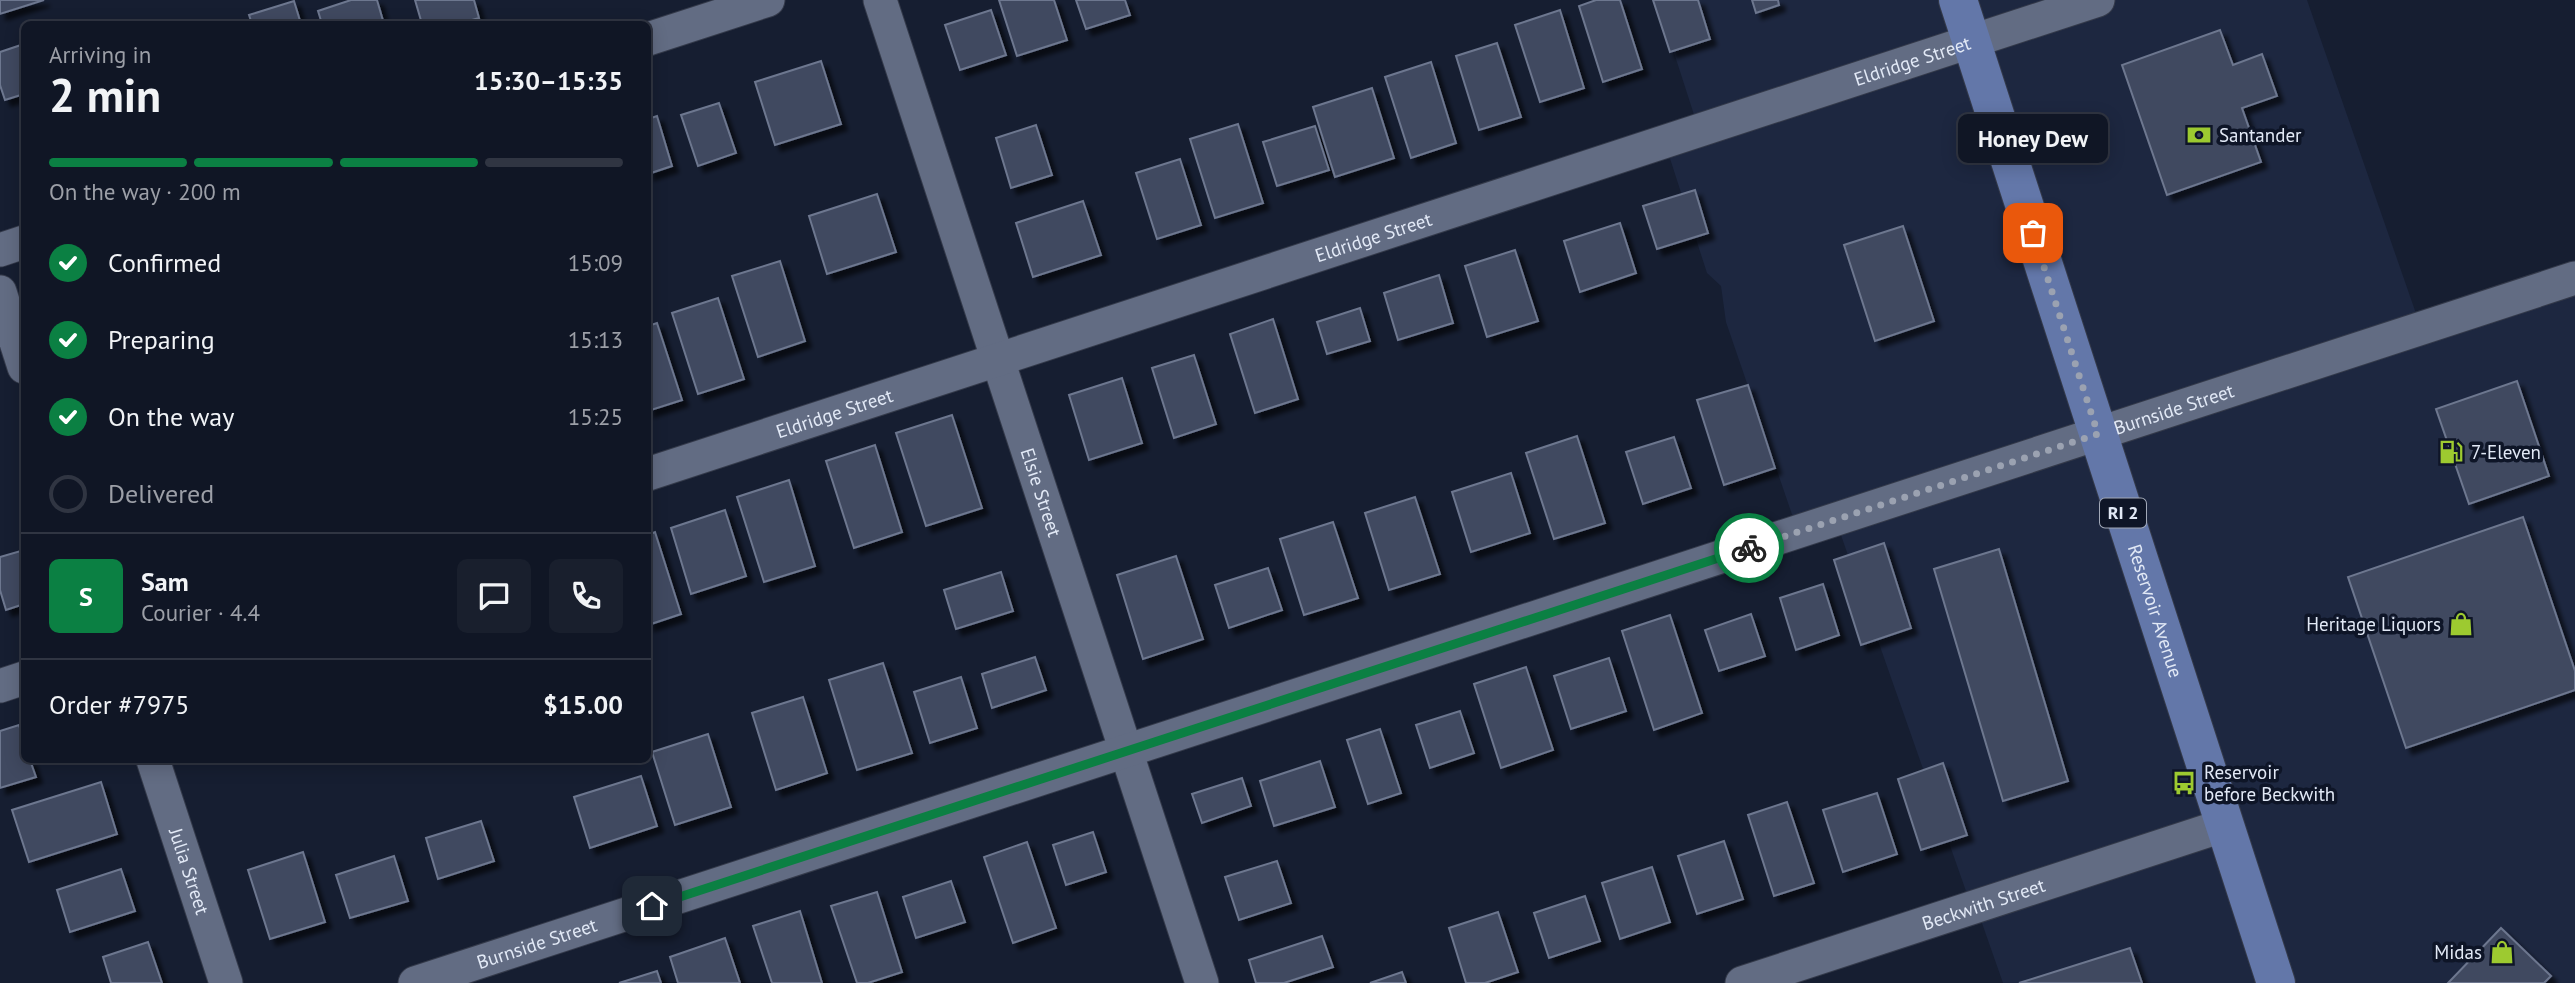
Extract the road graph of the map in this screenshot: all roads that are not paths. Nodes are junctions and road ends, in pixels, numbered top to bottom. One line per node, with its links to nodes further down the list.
1 (768, 0): 5 (street)
2 (880, 0): 12 (street, Elsie Street)
3 (1958, 0): 6 (main road, Reservoir Avenue / RI 2)
4 (2098, 0): 6 (street, Eldridge Street)
5 (651, 38)
6 (1971, 42): 12 (street, Eldridge Street); 13 (main road, Reservoir Avenue / RI 2)
7 (21, 243): 8 (street)
8 (0, 250)
9 (2575, 278): 13 (street, Burnside Street)
10 (0, 292): 11 (street)
11 (21, 358)
12 (998, 360): 14 (street, Eldridge Street); 17 (street, Elsie Street)
13 (2098, 434): 17 (street, Burnside Street); 19 (main road, Reservoir Avenue / RI 2)
14 (651, 473)
15 (21, 678): 16 (street)
16 (0, 685)
17 (1126, 751): 21 (street, Burnside Street); 22 (street, Elsie Street)
18 (154, 763): 20 (street, Julia Street)
19 (2225, 825): 23 (street, Beckwith Street); 24 (main road, Reservoir Avenue / RI 2)
20 (226, 983)
21 (415, 983)
22 (1202, 983)
23 (1742, 983)
24 (2276, 983)

